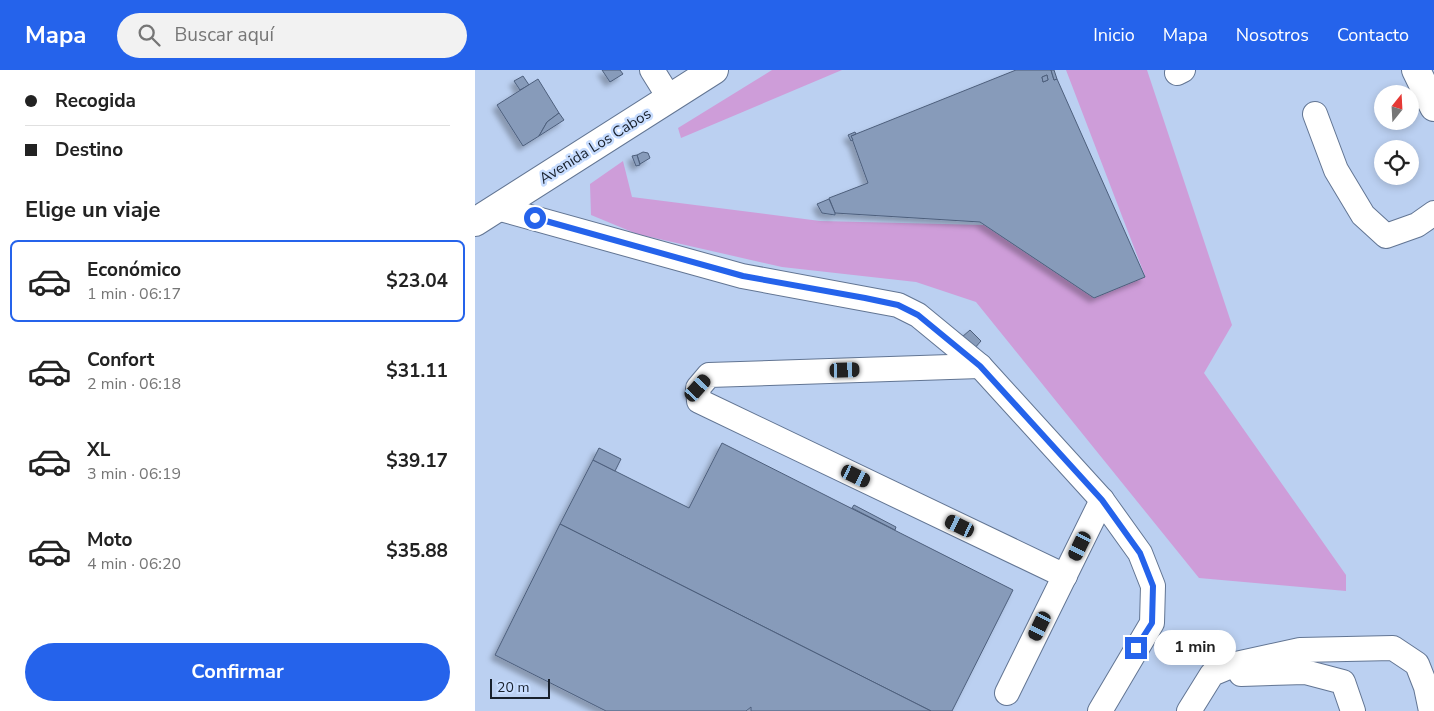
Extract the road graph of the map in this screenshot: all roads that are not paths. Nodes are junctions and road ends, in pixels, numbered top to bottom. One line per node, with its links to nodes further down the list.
1 (652, 70): 4 (lane)
2 (714, 70): 4 (main road, Avenida Los Cabos)
3 (1416, 70): 5 (main road)
4 (669, 99): 8 (main road, Avenida Los Cabos)
5 (1434, 107)
6 (1315, 114): 7 (lane)
7 (1434, 213)
8 (486, 215): 9 (lane)
9 (980, 366): 10 (lane); 11 (lane)
10 (1102, 500): 11 (lane); 14 (lane)
11 (1065, 576): 13 (lane)
12 (1212, 674): 15 (lane); 16 (lane); 17 (lane)
13 (1007, 693)
14 (1100, 711)
15 (1189, 711)
16 (1353, 711)
17 (1431, 711)

